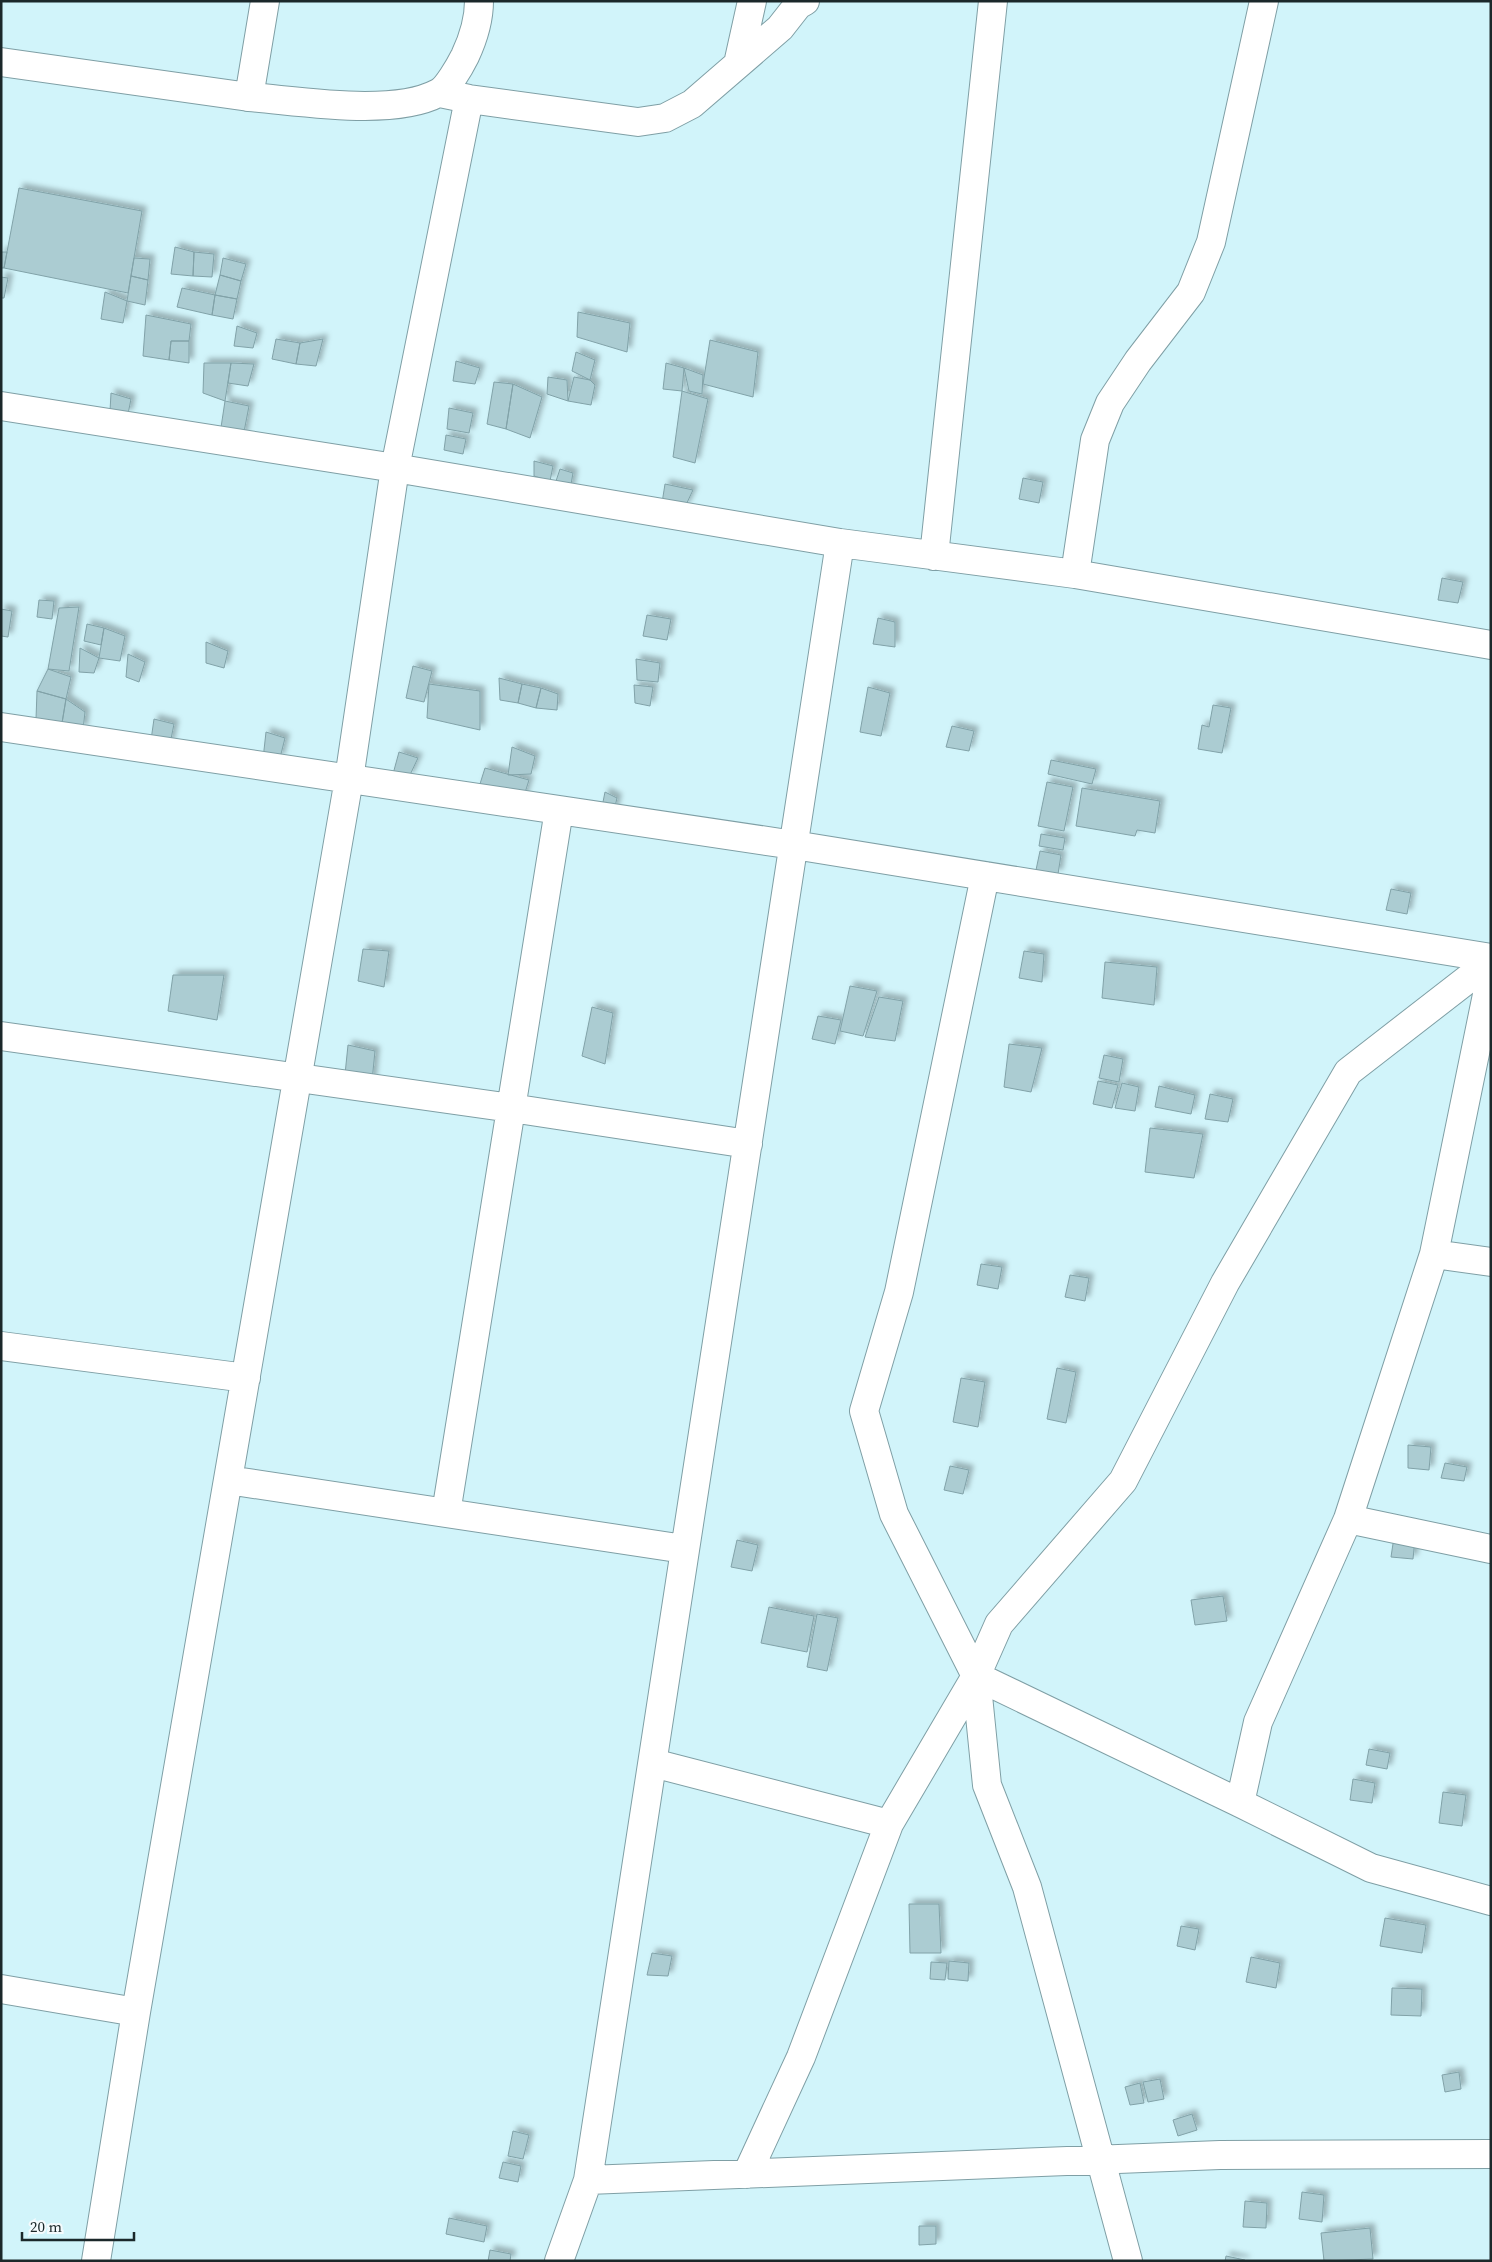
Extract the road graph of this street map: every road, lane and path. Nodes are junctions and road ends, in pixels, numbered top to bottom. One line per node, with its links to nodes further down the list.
1 (265, 1): 10 (street)
2 (478, 1): 9 (street)
3 (752, 1): 8 (street)
4 (805, 1): 8 (street)
5 (993, 1): 15 (street)
6 (1264, 1): 16 (street)
7 (1, 62): 10 (street)
8 (738, 64): 11 (street)
9 (440, 93): 10 (street); 11 (street)
10 (249, 97)
11 (469, 99): 13 (street)
12 (1, 406): 13 (street)
13 (395, 468): 14 (street); 19 (street)
14 (840, 543): 15 (street); 21 (street)
15 (934, 556): 16 (street)
16 (1075, 574): 17 (street)
17 (1491, 646)
18 (1, 727): 19 (street)
19 (349, 779): 20 (street); 26 (street)
20 (559, 810): 21 (street); 27 (street)
21 (794, 845): 22 (street); 28 (street)
22 (985, 876): 23 (street); 38 (street)
23 (1491, 959): 38 (street)
24 (1491, 975): 29 (street)
25 (1, 1036): 26 (street)
26 (298, 1077): 27 (street); 32 (street)
27 (511, 1108): 28 (street); 34 (street)
28 (748, 1144): 36 (street)
29 (1434, 1254): 30 (street); 35 (street)
30 (1491, 1262)
31 (1, 1346): 32 (street)
32 (246, 1378): 33 (street)
33 (228, 1480): 34 (street); 44 (street)
34 (446, 1513): 36 (street)
35 (1348, 1519): 37 (street); 40 (street)
36 (684, 1549): 39 (street)
37 (1491, 1549)
38 (976, 1676): 40 (street); 41 (street); 46 (street)
39 (653, 1763): 41 (street); 48 (street)
40 (1240, 1802): 42 (street)
41 (889, 1824): 47 (street)
42 (1491, 1901)
43 (1, 1989): 44 (street)
44 (136, 2012): 49 (street)
45 (1491, 2154): 46 (street)
46 (1100, 2160): 47 (street); 51 (street)
47 (747, 2174): 48 (street)
48 (588, 2180): 50 (street)
49 (96, 2261)
50 (558, 2261)
51 (1128, 2261)

